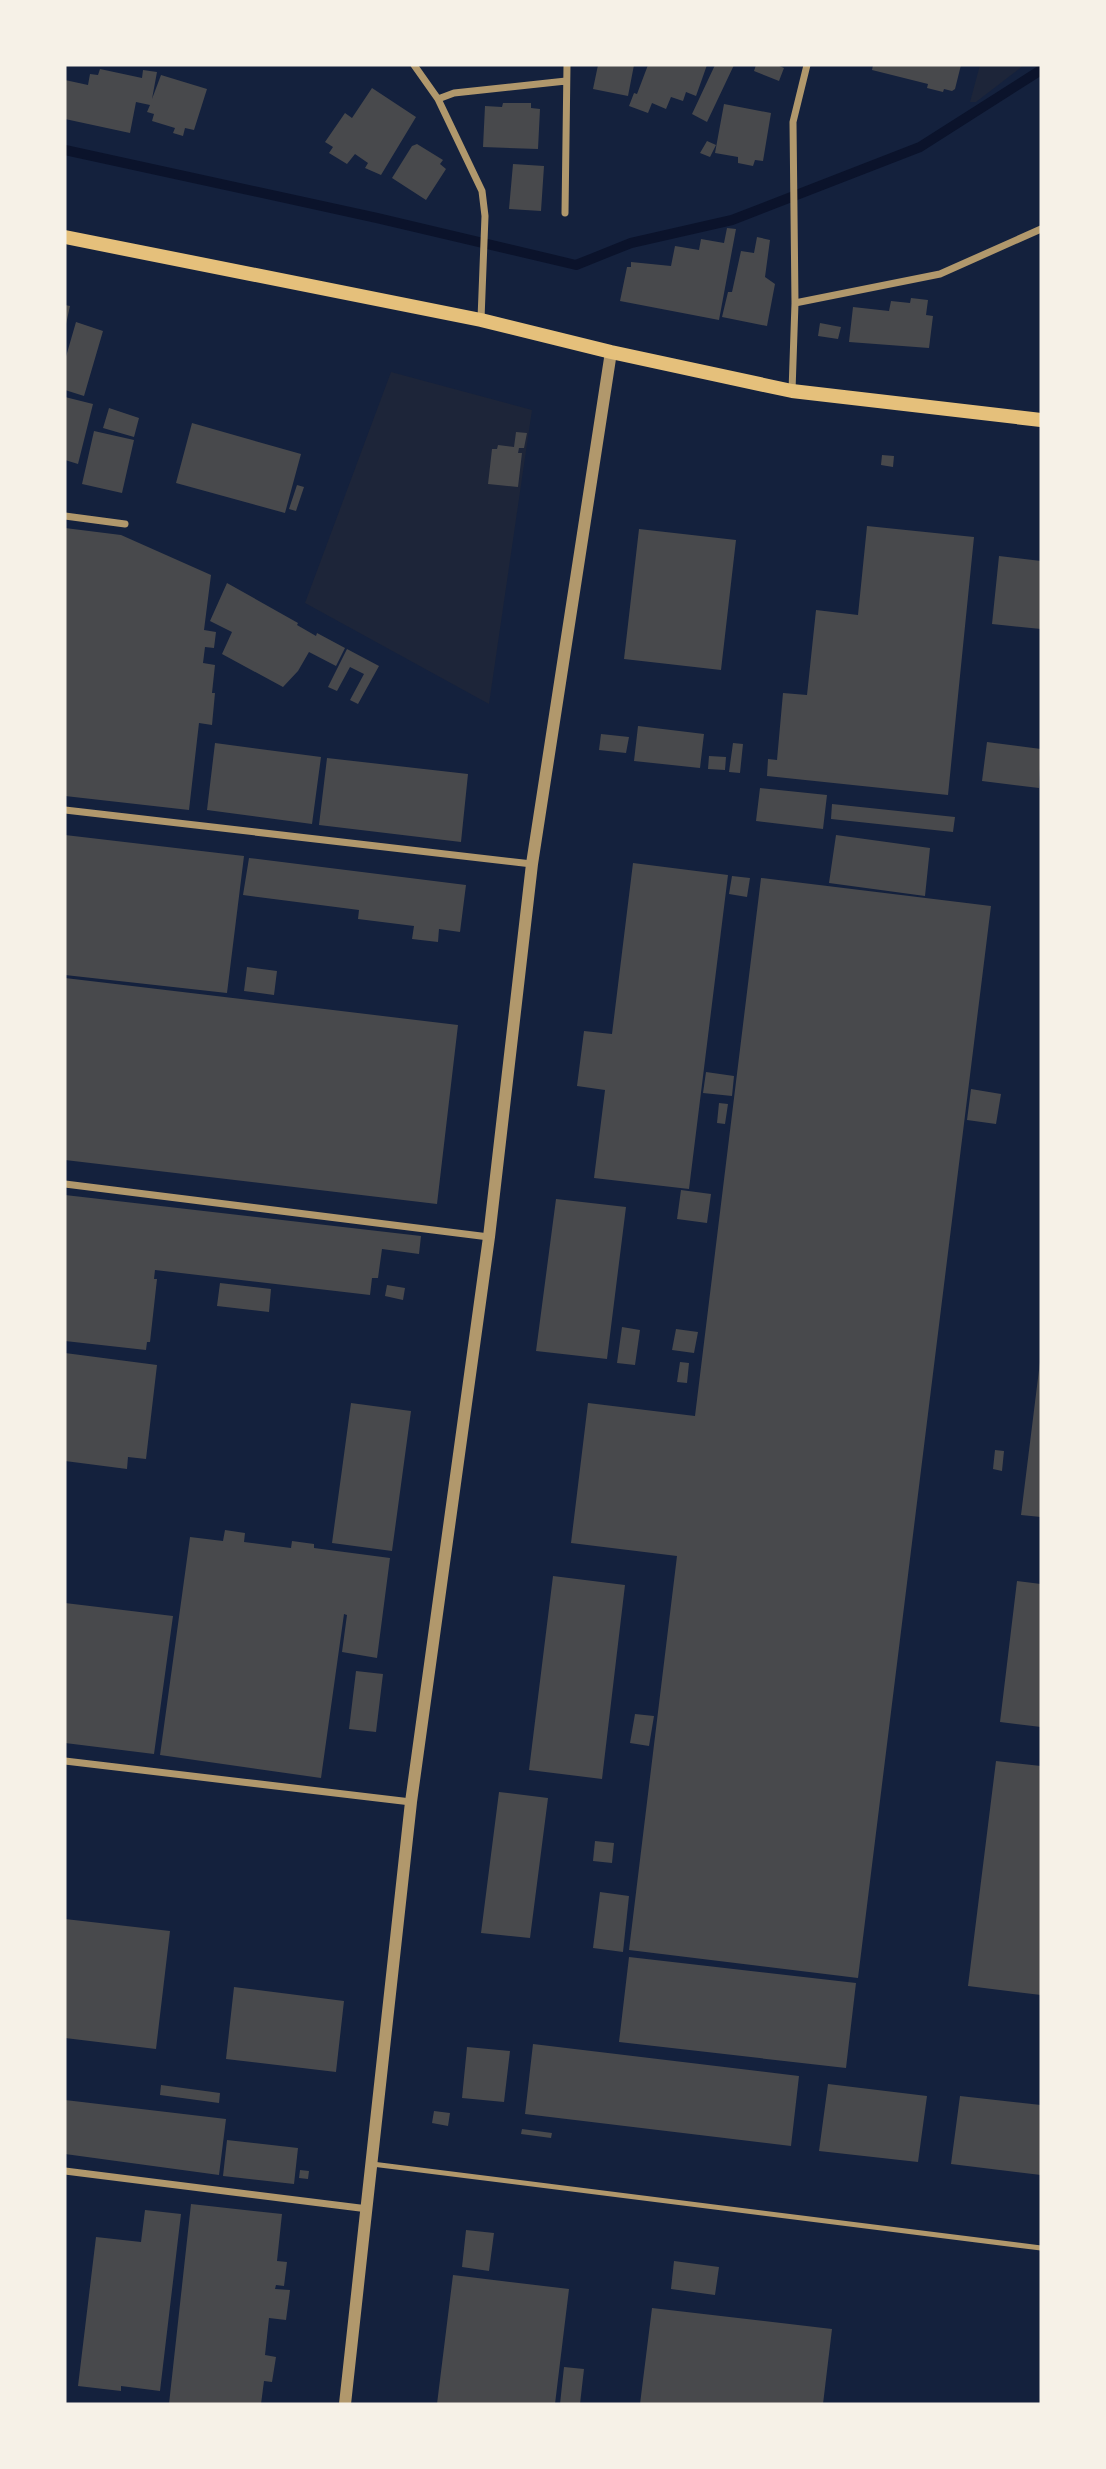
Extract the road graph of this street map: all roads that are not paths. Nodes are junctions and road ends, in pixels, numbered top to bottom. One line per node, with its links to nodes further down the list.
1 (414, 65): 5 (street)
2 (567, 65): 4 (street)
3 (807, 65): 9 (street)
4 (566, 81): 5 (street); 6 (street)
5 (438, 99): 10 (street)
6 (565, 213)
7 (1041, 229): 9 (street)
8 (65, 236): 10 (main road)
9 (795, 303): 12 (street)
10 (481, 320): 11 (main road)
11 (611, 352): 12 (main road); 17 (street)
12 (792, 391): 13 (main road)
13 (1041, 420)
14 (65, 516): 15 (street)
15 (125, 524)
16 (65, 810): 17 (street)
17 (531, 864): 19 (street)
18 (65, 1184): 19 (street)
19 (489, 1237): 21 (street)
20 (65, 1761): 21 (street)
21 (411, 1802): 22 (street)
22 (372, 2164): 24 (street); 25 (lane)
23 (65, 2171): 24 (street)
24 (369, 2209): 26 (street)
25 (1041, 2248)
26 (345, 2404)

